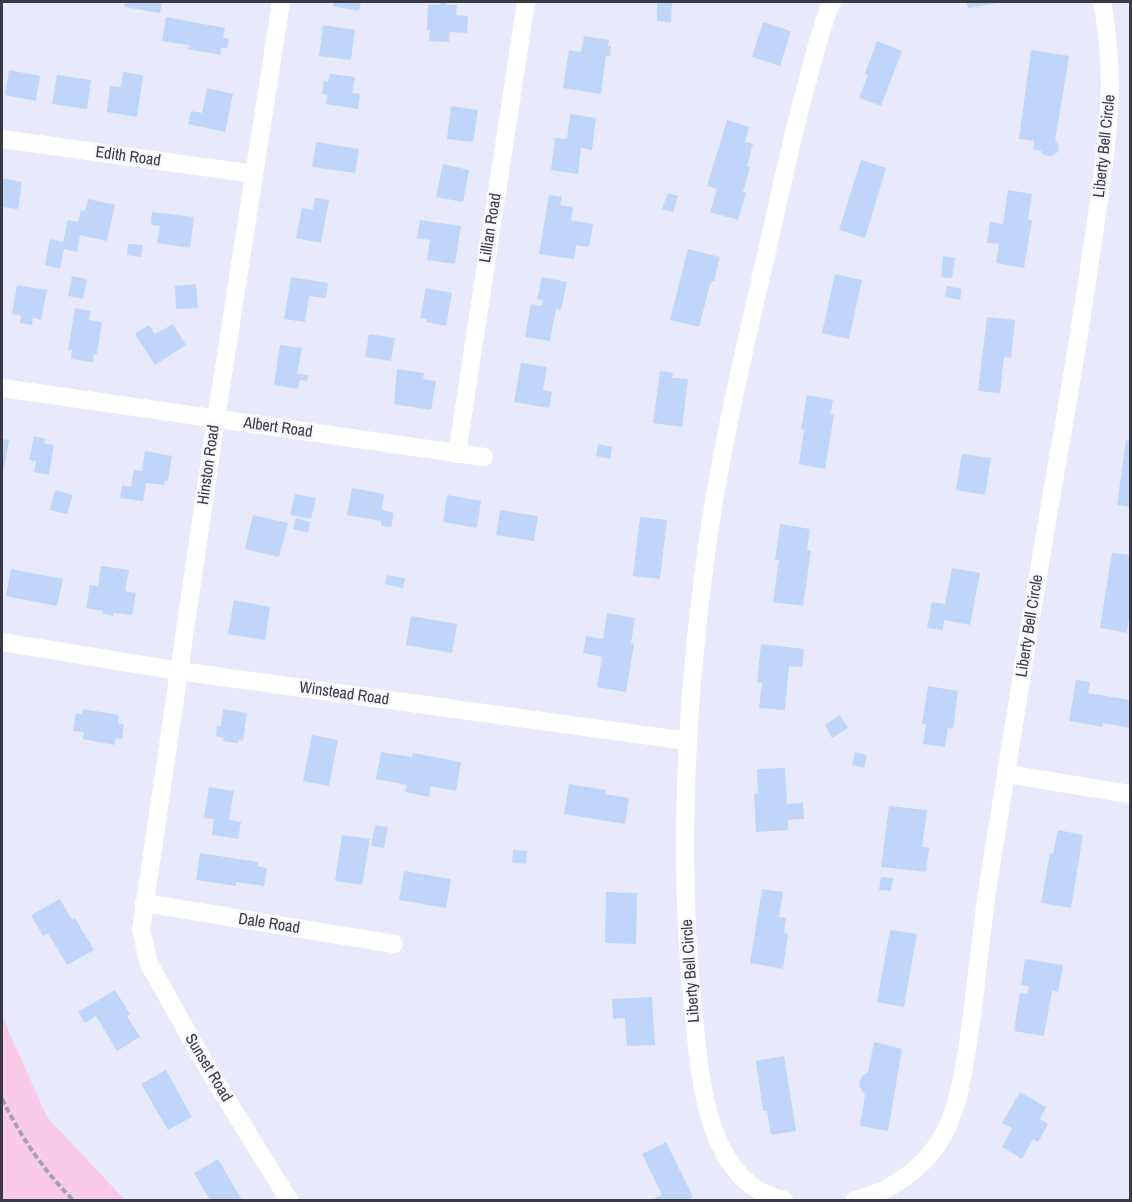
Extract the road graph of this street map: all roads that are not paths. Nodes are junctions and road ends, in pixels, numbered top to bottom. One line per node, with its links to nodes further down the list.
1 (281, 2): 6 (street, Hinston Road)
2 (526, 2): 9 (street, Lillian Road)
3 (832, 2): 13 (street, Liberty Bell Circle)
4 (1102, 2): 14 (street, Liberty Bell Circle)
5 (2, 140): 6 (street, Edith Road)
6 (254, 174): 8 (street, Hinston Road)
7 (2, 388): 8 (street, Albert Road)
8 (216, 419): 9 (street, Albert Road); 12 (street, Hinston Road)
9 (457, 453): 10 (street, Albert Road)
10 (484, 457)
11 (2, 642): 12 (street, Winstead Road)
12 (179, 670): 13 (street, Winstead Road); 16 (street, Hinston Road)
13 (687, 741): 20 (street, Liberty Bell Circle)
14 (1006, 774): 15 (street); 21 (street, Liberty Bell Circle)
15 (1131, 794)
16 (144, 903): 17 (street, Hinston Road); 18 (street, Dale Road)
17 (141, 930): 19 (street, Sunset Road)
18 (394, 944)
19 (289, 1200)
20 (784, 1200)
21 (855, 1200)

